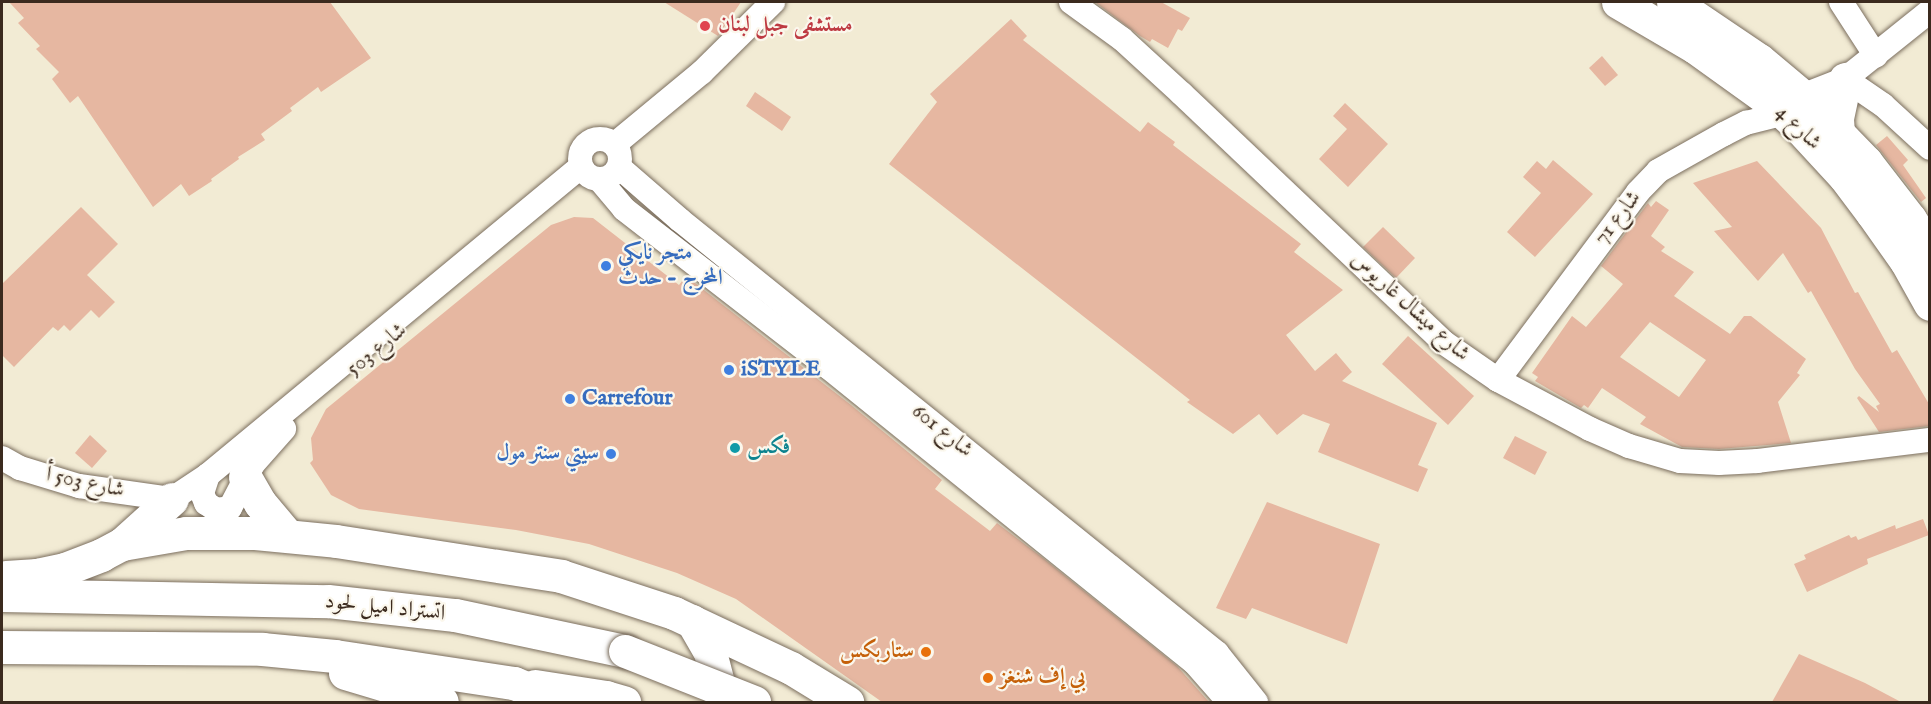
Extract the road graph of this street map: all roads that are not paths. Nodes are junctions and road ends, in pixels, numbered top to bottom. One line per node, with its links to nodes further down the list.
1 (773, 2): 12 (street, شارع 503)
2 (1071, 2): 15 (street, شارع ميشال غاريوس)
3 (1618, 2): 9 (highway, شارع 4)
4 (1673, 2): 9 (highway, شارع 4)
5 (1841, 2): 7 (street)
6 (1929, 10): 7 (street, شارع 71)
7 (1876, 56): 8 (street, شارع 71)
8 (1845, 79): 9 (street, شارع 71); 10 (highway); 11 (street)
9 (1793, 104): 10 (highway, شارع 4); 14 (highway, شارع 4); 15 (street, شارع 71)
10 (1838, 133): 13 (highway, شارع 4)
11 (1929, 148)
12 (601, 167): 18 (street, شارع 503); 19 (street, شارع 503); 35 (street, شارع 601); 36 (street, شارع 601)
13 (1929, 251)
14 (1929, 304)
15 (1498, 380): 16 (street, شارع ميشال غاريوس)
16 (1929, 440)
17 (2, 458): 20 (street, شارع 503 أ)
18 (208, 475): 19 (street, شارع 503); 20 (street, شارع 503)
19 (245, 477): 21 (highway)
20 (172, 499): 22 (highway)
21 (287, 535): 22 (highway); 25 (highway)
22 (122, 544): 23 (highway)
23 (2, 577)
24 (2, 594): 33 (highway, اتستراد اميل لحود, bridge)
25 (692, 621): 32 (highway); 34 (highway)
26 (2, 647): 27 (highway)
27 (262, 649): 28 (highway); 30 (highway)
28 (514, 683): 29 (highway); 31 (highway)
29 (615, 700)
30 (442, 702)
31 (559, 702)
32 (723, 702)
33 (754, 702)
34 (847, 702)
35 (1229, 702)
36 (1256, 702)

